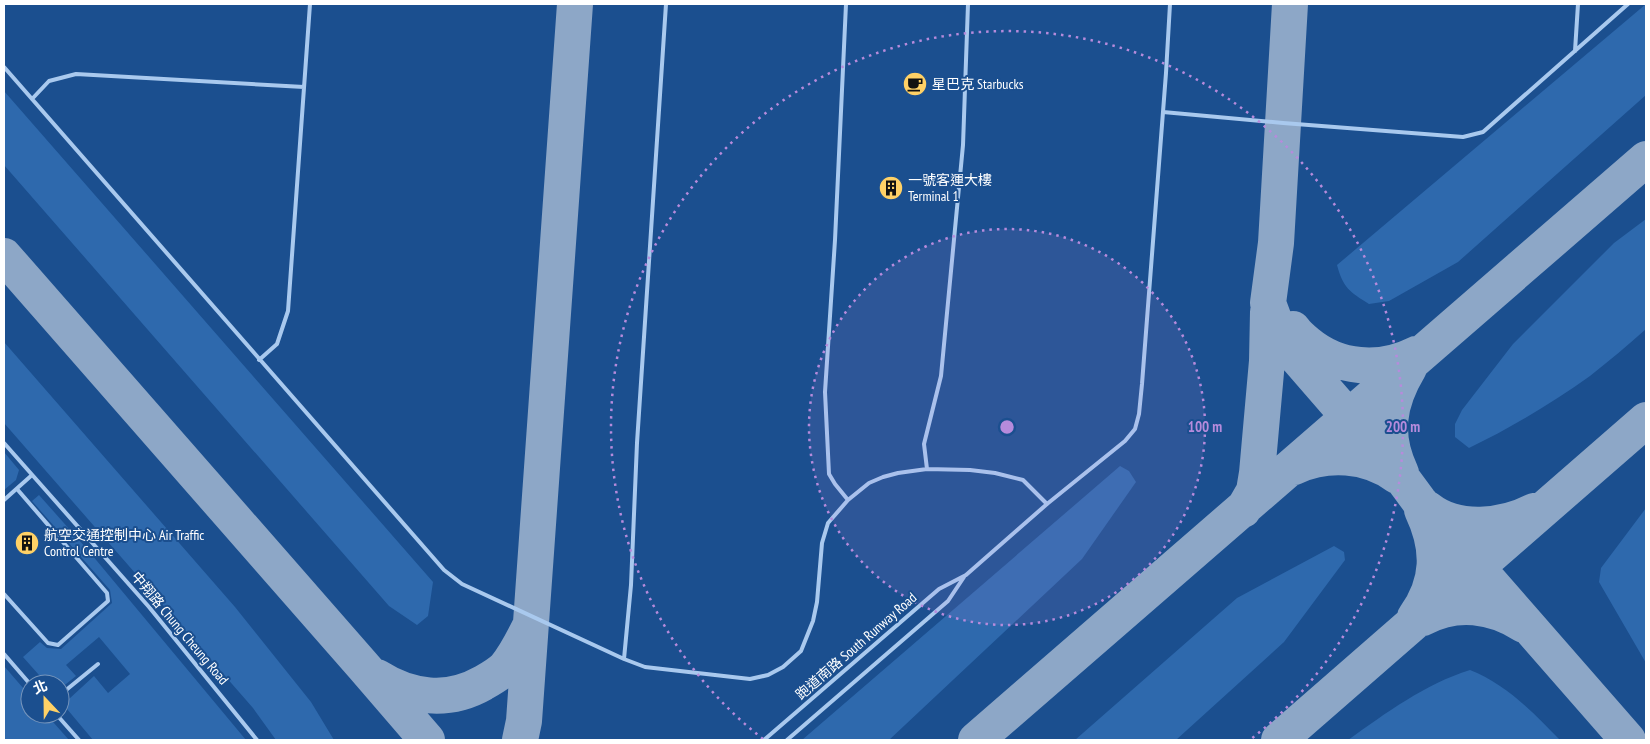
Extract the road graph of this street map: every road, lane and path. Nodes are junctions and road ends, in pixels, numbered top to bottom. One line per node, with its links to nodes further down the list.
1 (310, 4): 10 (lane)
2 (666, 4): 24 (lane)
3 (846, 4): 19 (lane)
4 (968, 4): 15 (lane)
5 (1170, 4): 12 (lane, 跑道南路 South Runway Road)
6 (1578, 4): 8 (lane)
7 (1628, 4): 8 (lane)
8 (1575, 51): 12 (lane)
9 (4, 67): 11 (lane)
10 (304, 87): 11 (lane); 13 (lane)
11 (32, 99): 13 (lane)
12 (1163, 112): 20 (lane, 跑道南路 South Runway Road)
13 (259, 360): 24 (lane)
14 (4, 443): 16 (lane, 中翔路 Chung Cheung Road)
15 (927, 469): 19 (lane); 20 (lane)
16 (32, 475): 17 (lane); 30 (lane, 中翔路 Chung Cheung Road)
17 (16, 489): 18 (lane); 22 (lane)
18 (4, 500)
19 (848, 500): 24 (lane)
20 (1047, 504): 21 (lane, 跑道南路 South Runway Road)
21 (966, 576): 31 (lane, 跑道南路 South Runway Road); 32 (lane, 跑道南路 South Runway Road)
22 (4, 594)
23 (4, 654): 26 (lane)
24 (624, 659)
25 (98, 664): 27 (lane)
26 (21, 674)
27 (70, 687)
28 (65, 724): 29 (lane)
29 (79, 740)
30 (256, 740)
31 (764, 740)
32 (787, 740)

